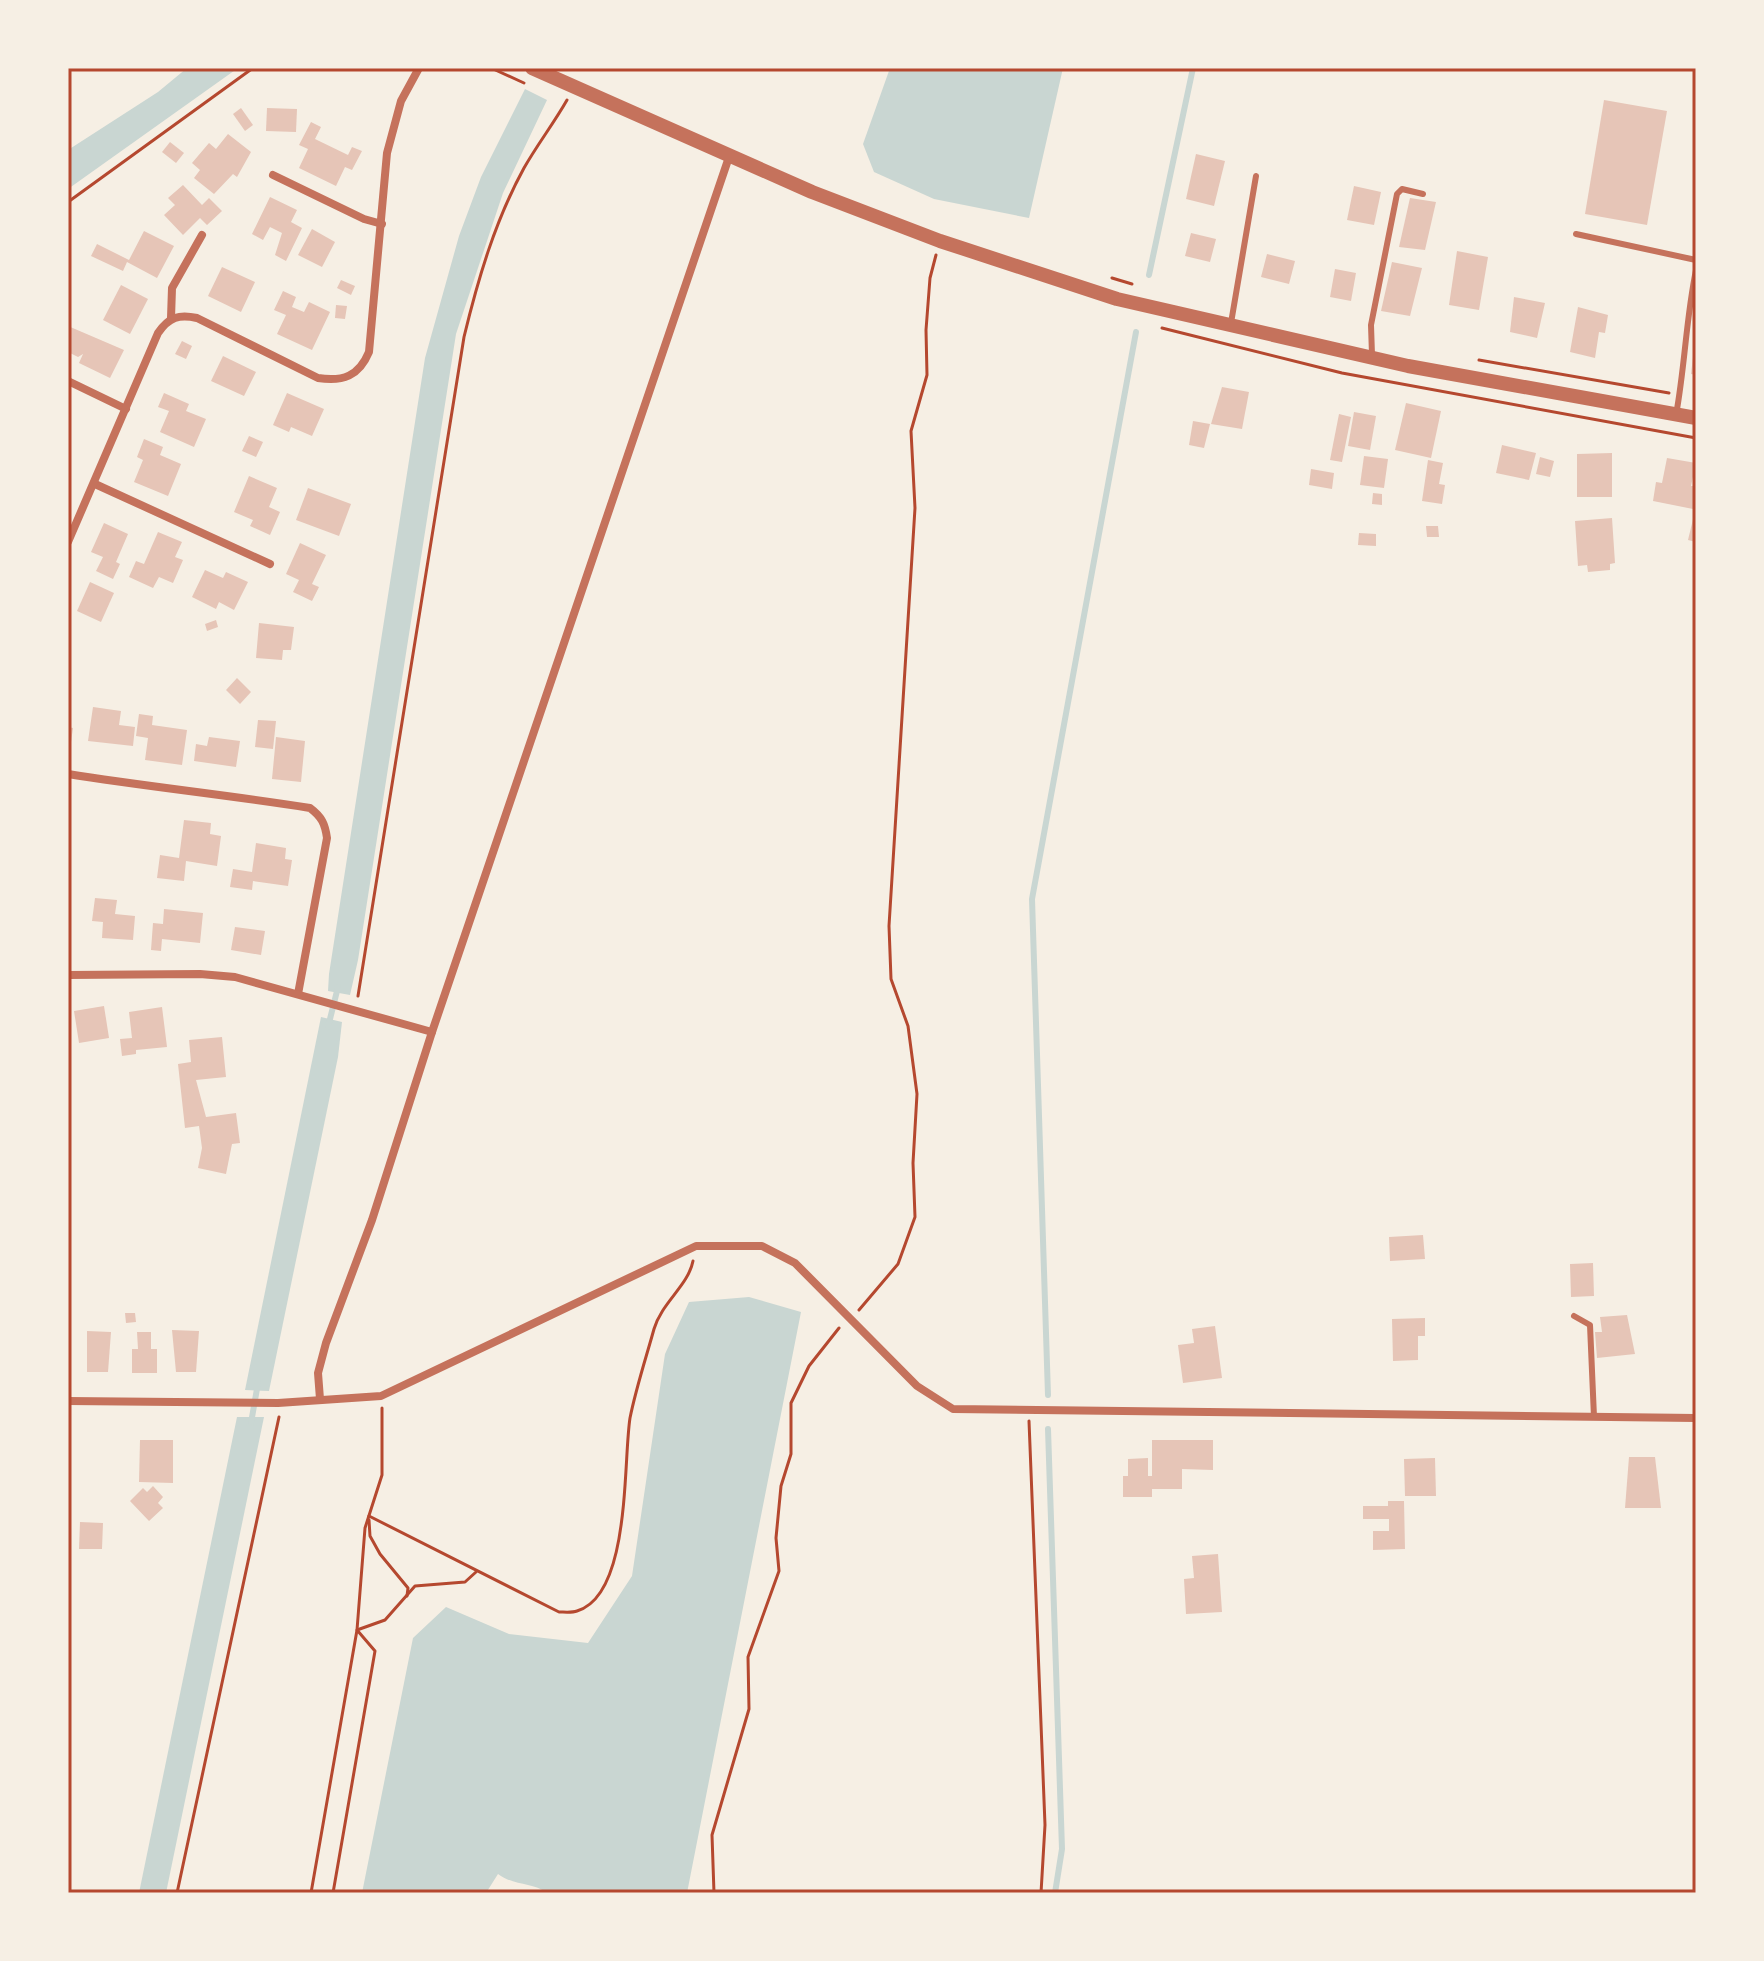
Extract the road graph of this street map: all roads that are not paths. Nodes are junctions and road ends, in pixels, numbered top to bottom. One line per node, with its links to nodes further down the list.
1 (419, 68): 7 (street)
2 (532, 68): 3 (street)
3 (729, 157): 13 (street); 25 (street)
4 (273, 175): 7 (street)
5 (1256, 176): 13 (lane)
6 (1423, 194): 14 (lane)
7 (382, 224): 12 (street)
8 (1576, 234): 10 (lane)
9 (202, 235): 12 (street)
10 (1696, 260)
11 (1696, 270): 17 (lane)
12 (171, 318): 16 (street)
13 (1230, 327): 14 (street)
14 (1373, 358): 17 (street)
15 (68, 381): 16 (street)
16 (126, 409): 19 (street)
17 (1676, 415): 18 (street)
18 (1696, 418)
19 (95, 484): 20 (street); 21 (street)
20 (68, 542)
21 (270, 564)
22 (68, 774): 24 (street)
23 (68, 975): 24 (street)
24 (298, 994): 25 (street)
25 (432, 1032): 27 (street)
26 (1574, 1316): 29 (lane)
27 (320, 1399): 28 (street); 29 (street)
28 (68, 1401)
29 (1594, 1417): 30 (street)
30 (1696, 1418)

